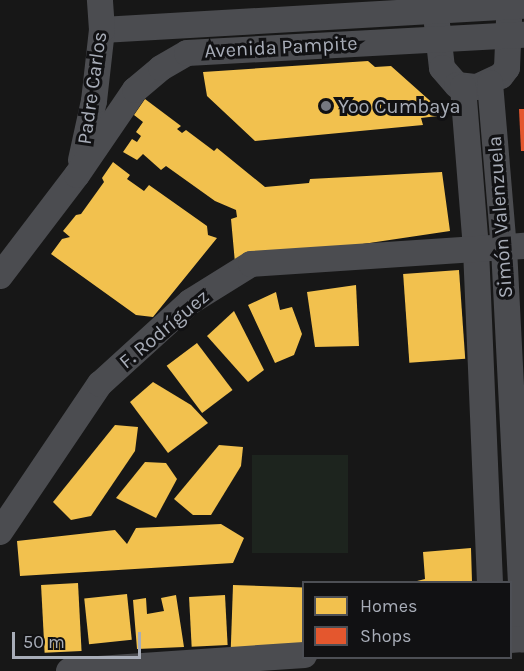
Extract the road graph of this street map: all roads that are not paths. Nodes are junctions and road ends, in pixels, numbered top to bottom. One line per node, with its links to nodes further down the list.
1 (100, 0): 5 (street, Padre Carlos)
2 (436, 6): 3 (street, Avenida Pampite); 4 (street, Avenida Pampite); 7 (street)
3 (516, 7): 6 (street)
4 (141, 28): 5 (street, Avenida Pampite); 8 (street)
5 (102, 30): 9 (street, Padre Carlos)
6 (517, 35): 7 (street, Avenida Pampite); 10 (street)
7 (437, 40): 8 (street, Avenida Pampite); 11 (street)
8 (161, 68): 12 (street, Avenida Pampite)
9 (96, 77): 12 (street); 13 (street, Padre Carlos)
10 (490, 83): 11 (street); 14 (street, Simón Valenzuela)
11 (463, 87): 15 (street, Simón Valenzuela)
12 (135, 90): 13 (street, Avenida Pampite)
13 (77, 175): 16 (street, Avenida Pampite)
14 (514, 247): 15 (street, F. Rodríguez); 18 (street, Simón Valenzuela)
15 (476, 249): 17 (street, Simón Valenzuela); 21 (street, F. Rodríguez)
16 (0, 276)
17 (481, 360): 18 (street); 19 (street, Simón Valenzuela)
18 (510, 372): 20 (street, Simón Valenzuela)
19 (487, 507): 20 (street); 22 (street, Simón Valenzuela)
20 (518, 518): 23 (street, Simón Valenzuela)
21 (0, 532)
22 (490, 581)
23 (524, 639)
24 (302, 655): 25 (street)
25 (69, 671)

